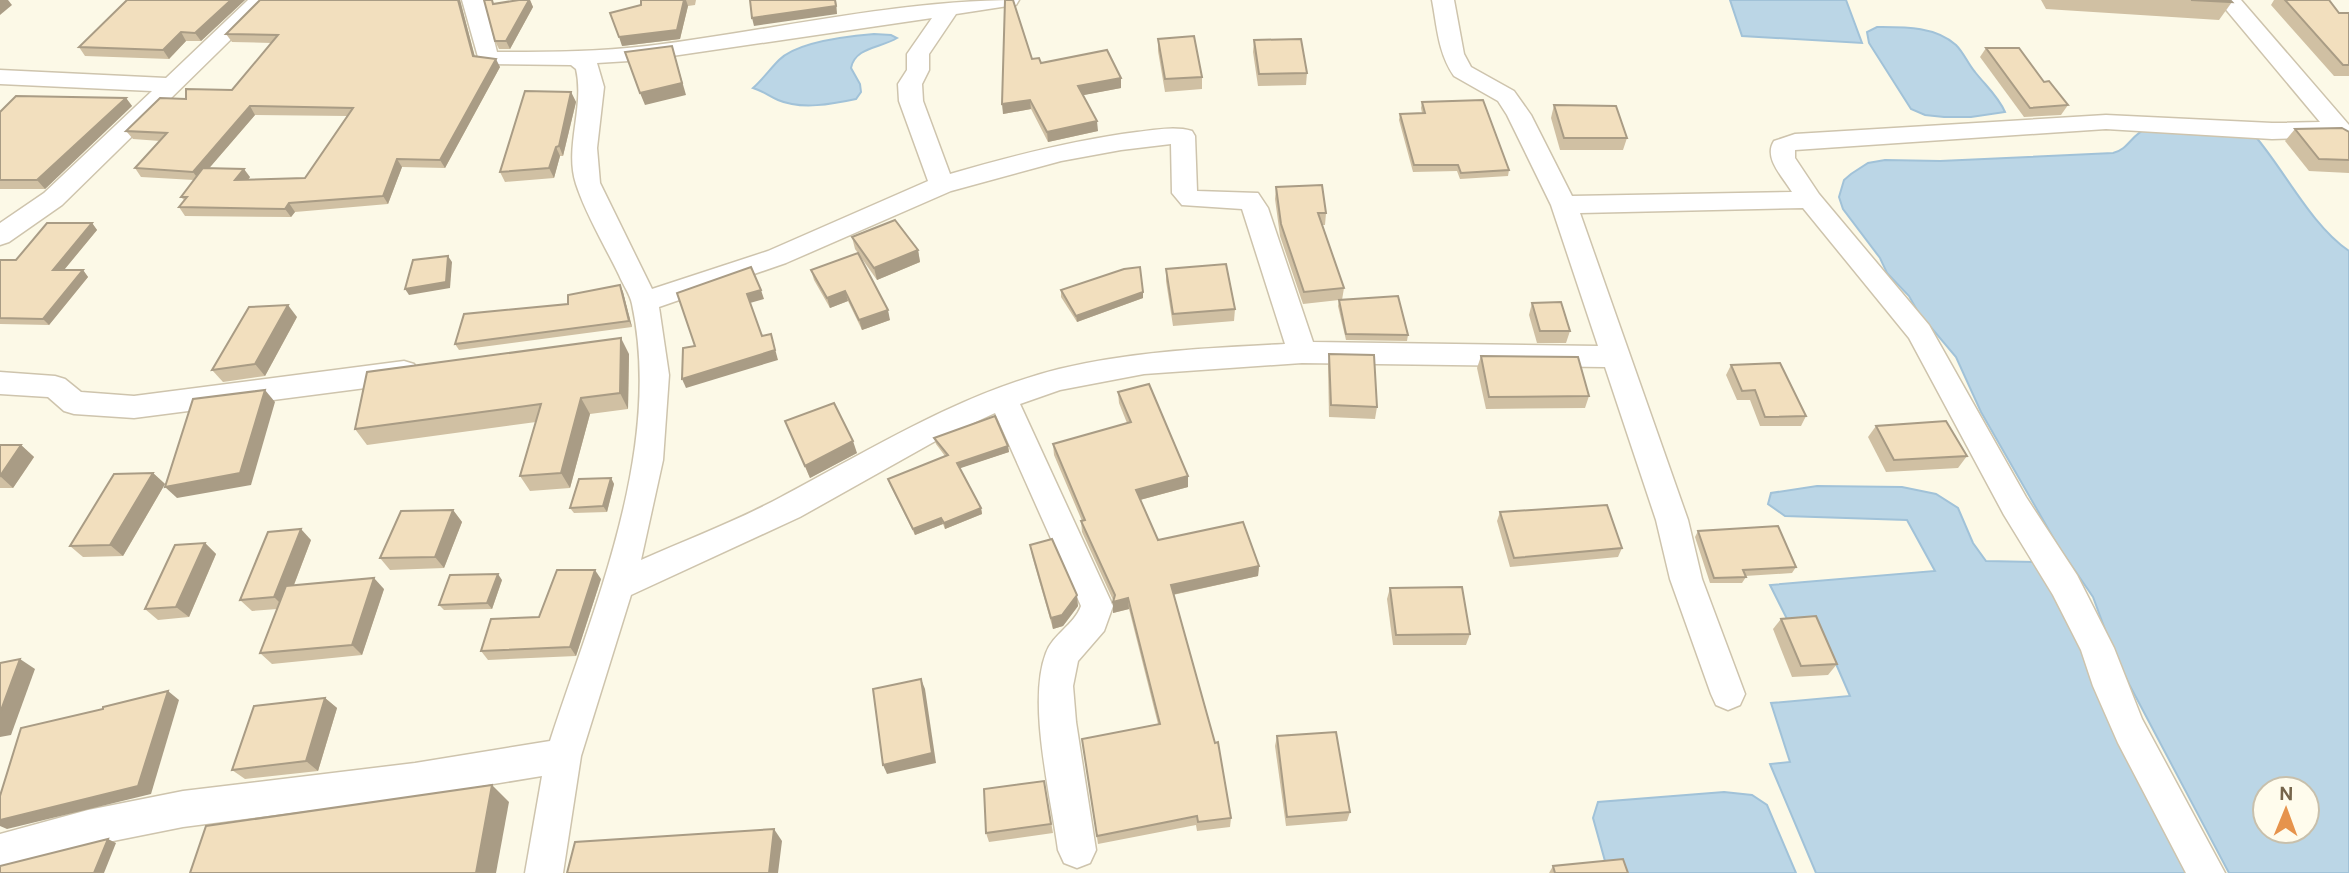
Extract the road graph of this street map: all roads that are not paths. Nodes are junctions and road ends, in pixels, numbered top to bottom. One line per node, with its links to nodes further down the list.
1 (260, 0): 9 (street)
2 (473, 0): 7 (street)
3 (1008, 0): 6 (street)
4 (1443, 0): 13 (street)
5 (2229, 0): 10 (street)
6 (949, 8): 7 (street); 11 (street)
7 (576, 58): 15 (street)
8 (0, 77): 9 (street)
9 (173, 85): 14 (street)
10 (2344, 135): 12 (street)
11 (943, 185): 15 (street); 16 (street)
12 (1810, 200): 13 (street); 27 (street)
13 (1564, 205): 17 (street)
14 (0, 236)
15 (645, 302): 21 (street)
16 (1302, 353): 17 (street); 20 (street)
17 (1615, 357): 22 (street)
18 (425, 369): 19 (street)
19 (0, 383)
20 (1003, 398): 21 (street); 24 (street)
21 (617, 586): 23 (street)
22 (1728, 694)
23 (563, 756): 25 (street); 26 (street)
24 (1077, 850)
25 (0, 852)
26 (544, 873)
27 (2206, 873)

